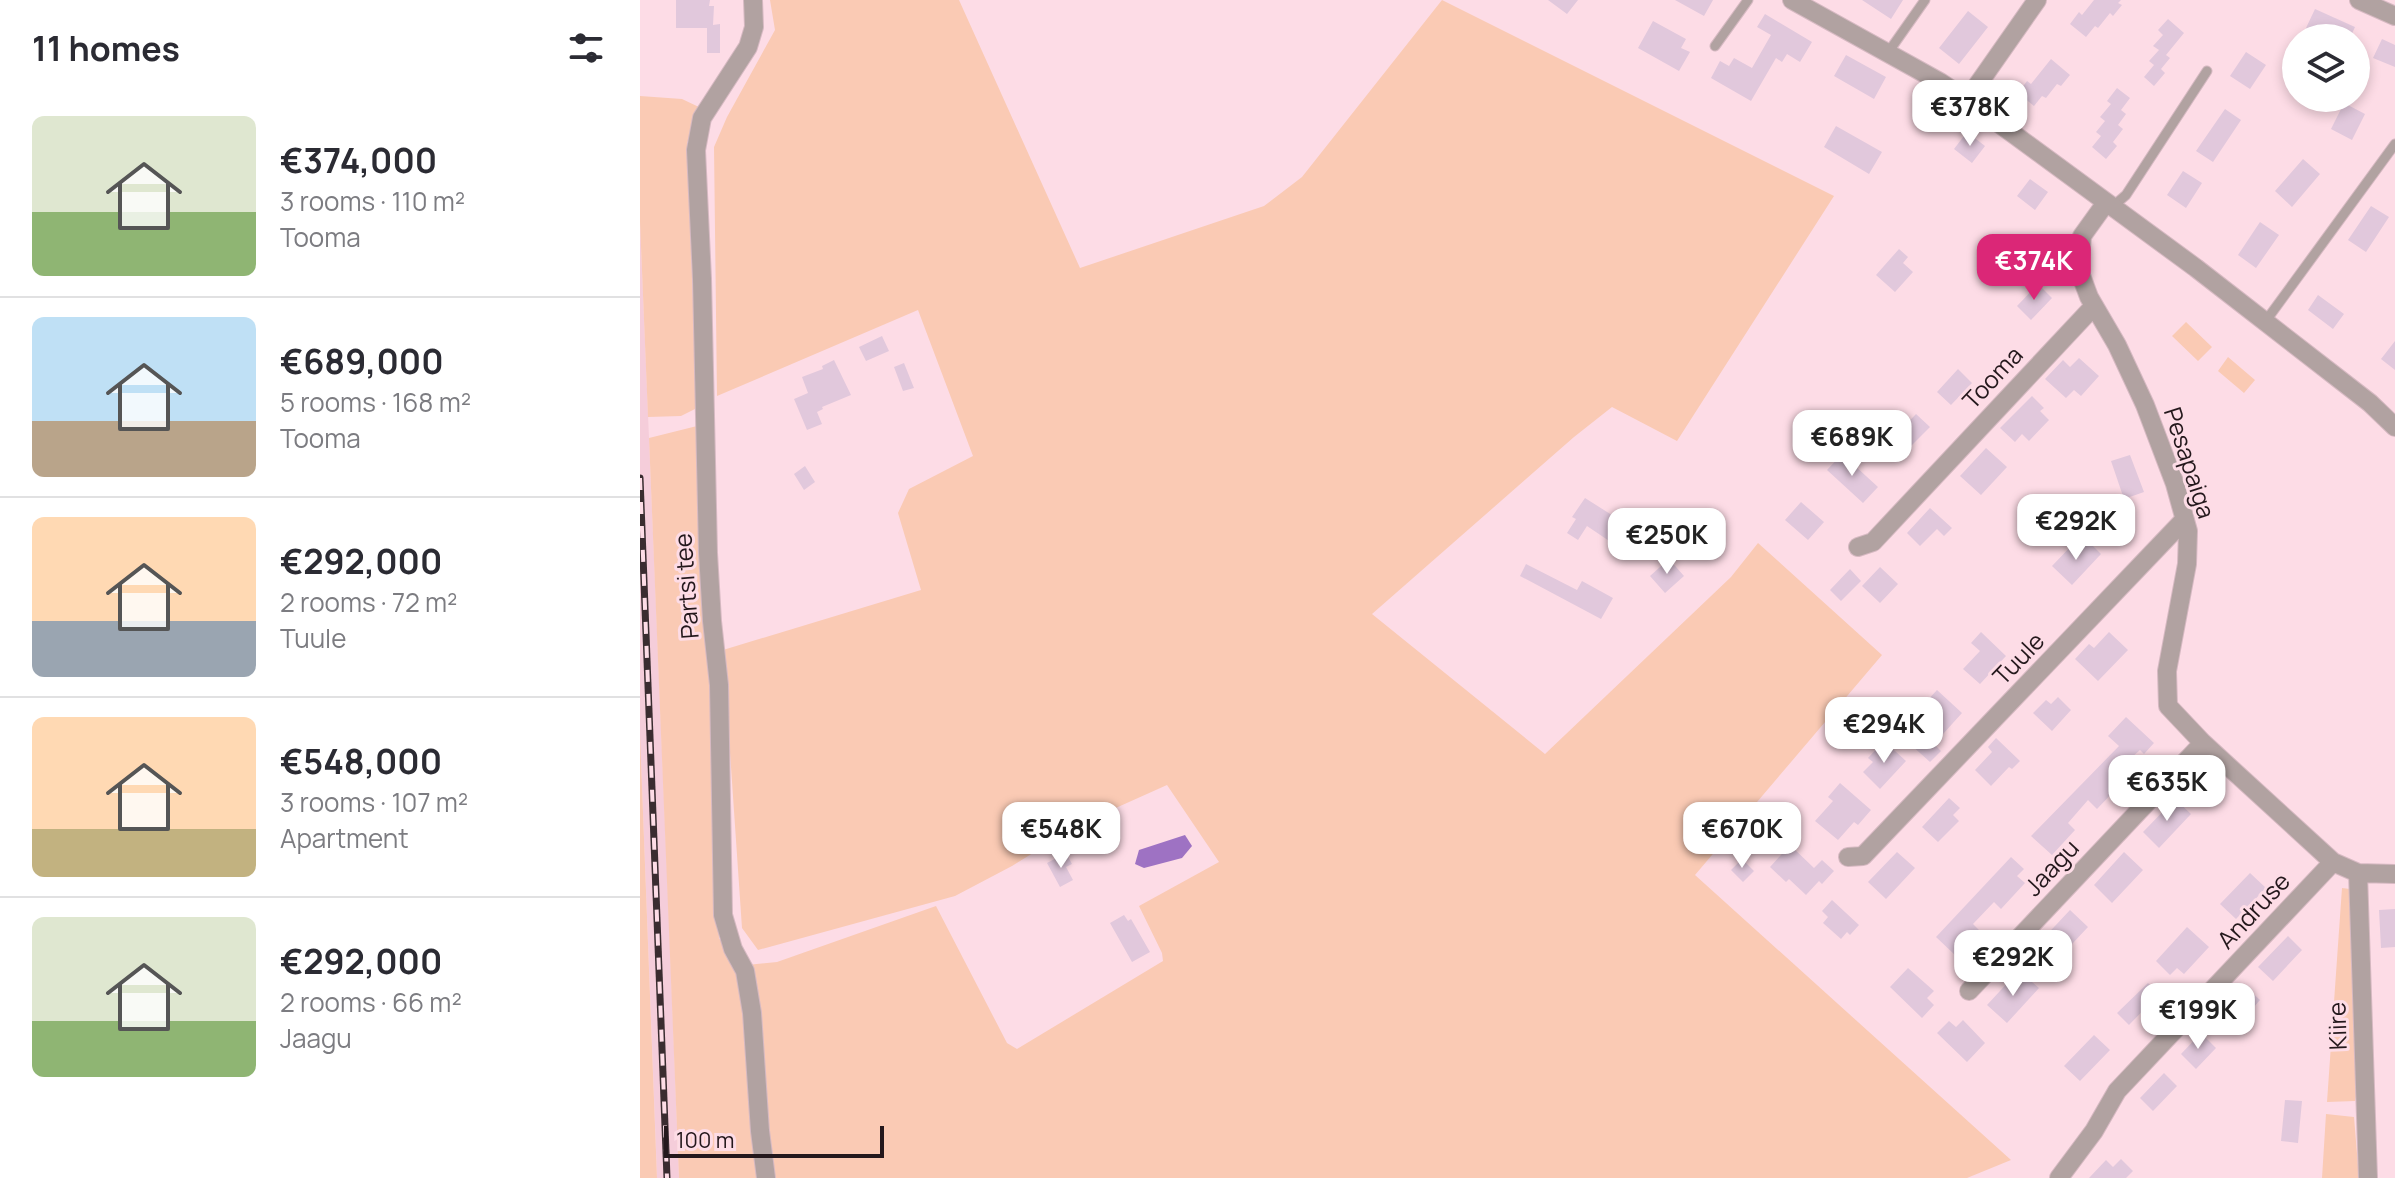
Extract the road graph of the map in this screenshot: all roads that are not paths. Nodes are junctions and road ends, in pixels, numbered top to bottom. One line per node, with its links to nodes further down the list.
1 (753, 0): 27 (street, Partsi tee)
2 (1748, 0): 8 (lane)
3 (1792, 0): 9 (street)
4 (1925, 0): 9 (lane)
5 (2037, 0): 11 (street)
6 (2359, 0): 7 (street)
7 (2395, 16)
8 (1715, 46)
9 (1887, 54): 11 (street)
10 (2207, 71): 13 (lane)
11 (1967, 100): 13 (street)
12 (2395, 144): 15 (lane)
13 (2108, 206): 14 (street, Pesapaiga); 15 (street)
14 (2094, 306): 17 (street, Pesapaiga); 18 (street, Tooma)
15 (2265, 322): 16 (street)
16 (2395, 427)
17 (2184, 520): 19 (street, Tuule); 20 (street, Pesapaiga)
18 (1858, 547)
19 (2153, 553): 20 (street); 22 (street, Tuule)
20 (2186, 569): 21 (street, Pesapaiga)
21 (2203, 743): 23 (street, Pesapaiga); 26 (street, Jaagu)
22 (1848, 857)
23 (2333, 862): 24 (street, Pesapaiga); 28 (street, Andruse)
24 (2358, 873): 25 (street, Pesapaiga); 29 (street, Kiire)
25 (2395, 874)
26 (1969, 991)
27 (766, 1178)
28 (2059, 1178)
29 (2368, 1178)

